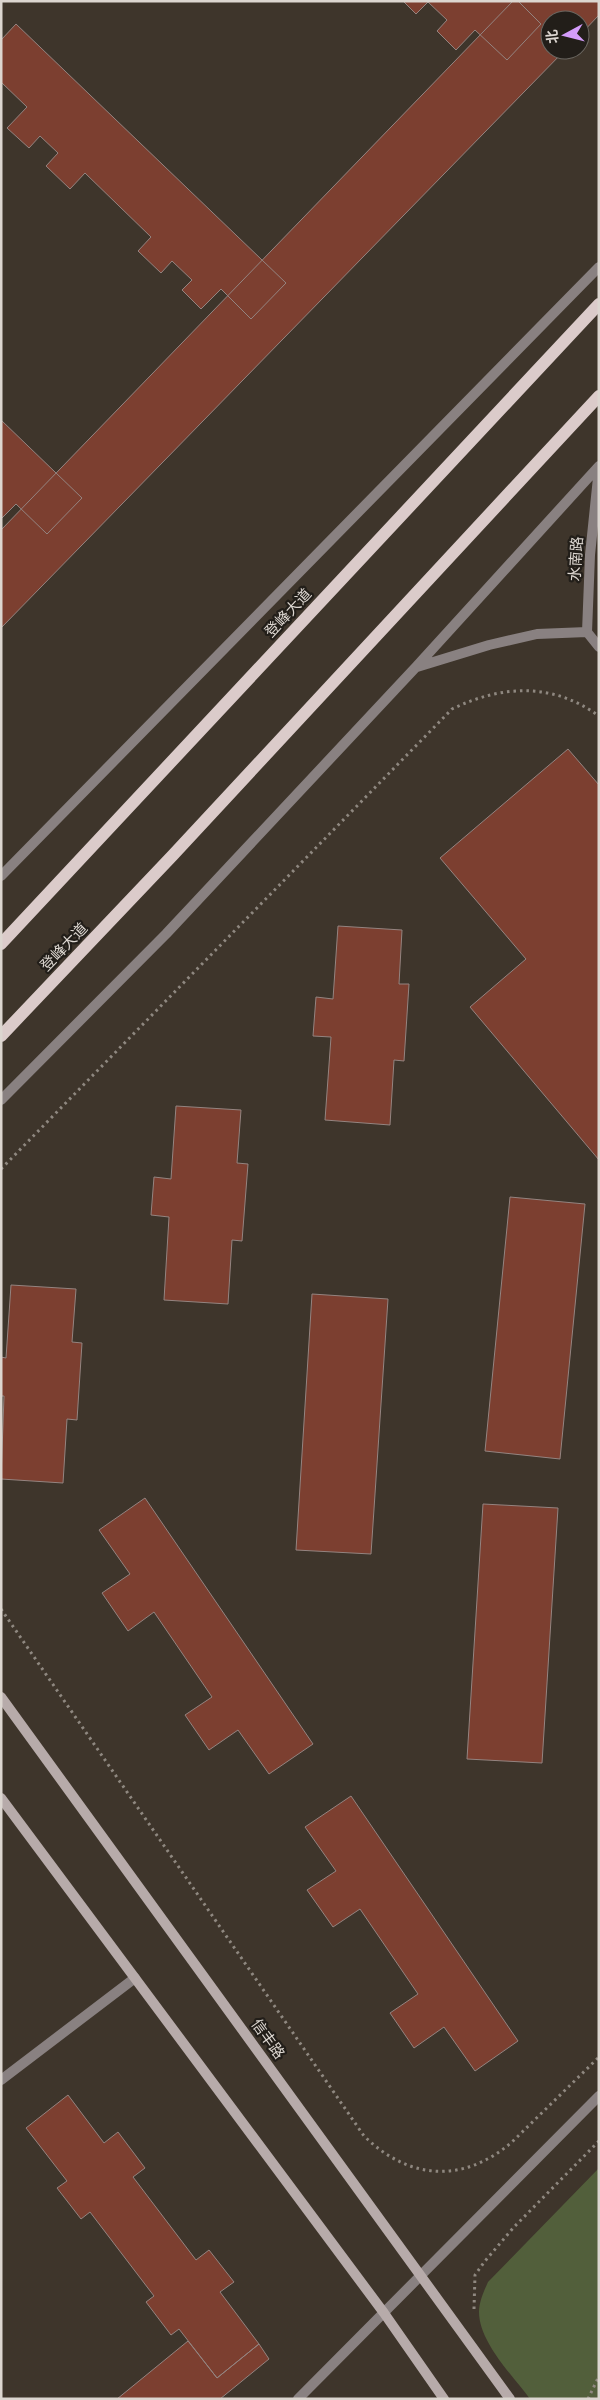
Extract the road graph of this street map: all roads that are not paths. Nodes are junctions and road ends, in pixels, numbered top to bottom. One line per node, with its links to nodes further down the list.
1 (599, 267): 8 (street)
2 (599, 304): 9 (main road, 登峰大道)
3 (599, 396): 10 (main road, 登峰大道)
4 (599, 467): 5 (street, 水南路); 7 (street)
5 (587, 632): 6 (street); 7 (street)
6 (599, 647)
7 (416, 667): 11 (street)
8 (1, 876)
9 (1, 944)
10 (1, 1036)
11 (1, 1100)
12 (1, 1697): 17 (main road, 信丰路)
13 (1, 1798): 14 (main road)
14 (135, 1978): 15 (street); 18 (main road)
15 (1, 2080)
16 (599, 2096): 17 (street)
17 (420, 2275): 18 (street); 21 (main road, 信丰路)
18 (384, 2313): 19 (street); 20 (main road)
19 (298, 2399)
20 (444, 2399)
21 (510, 2399)

